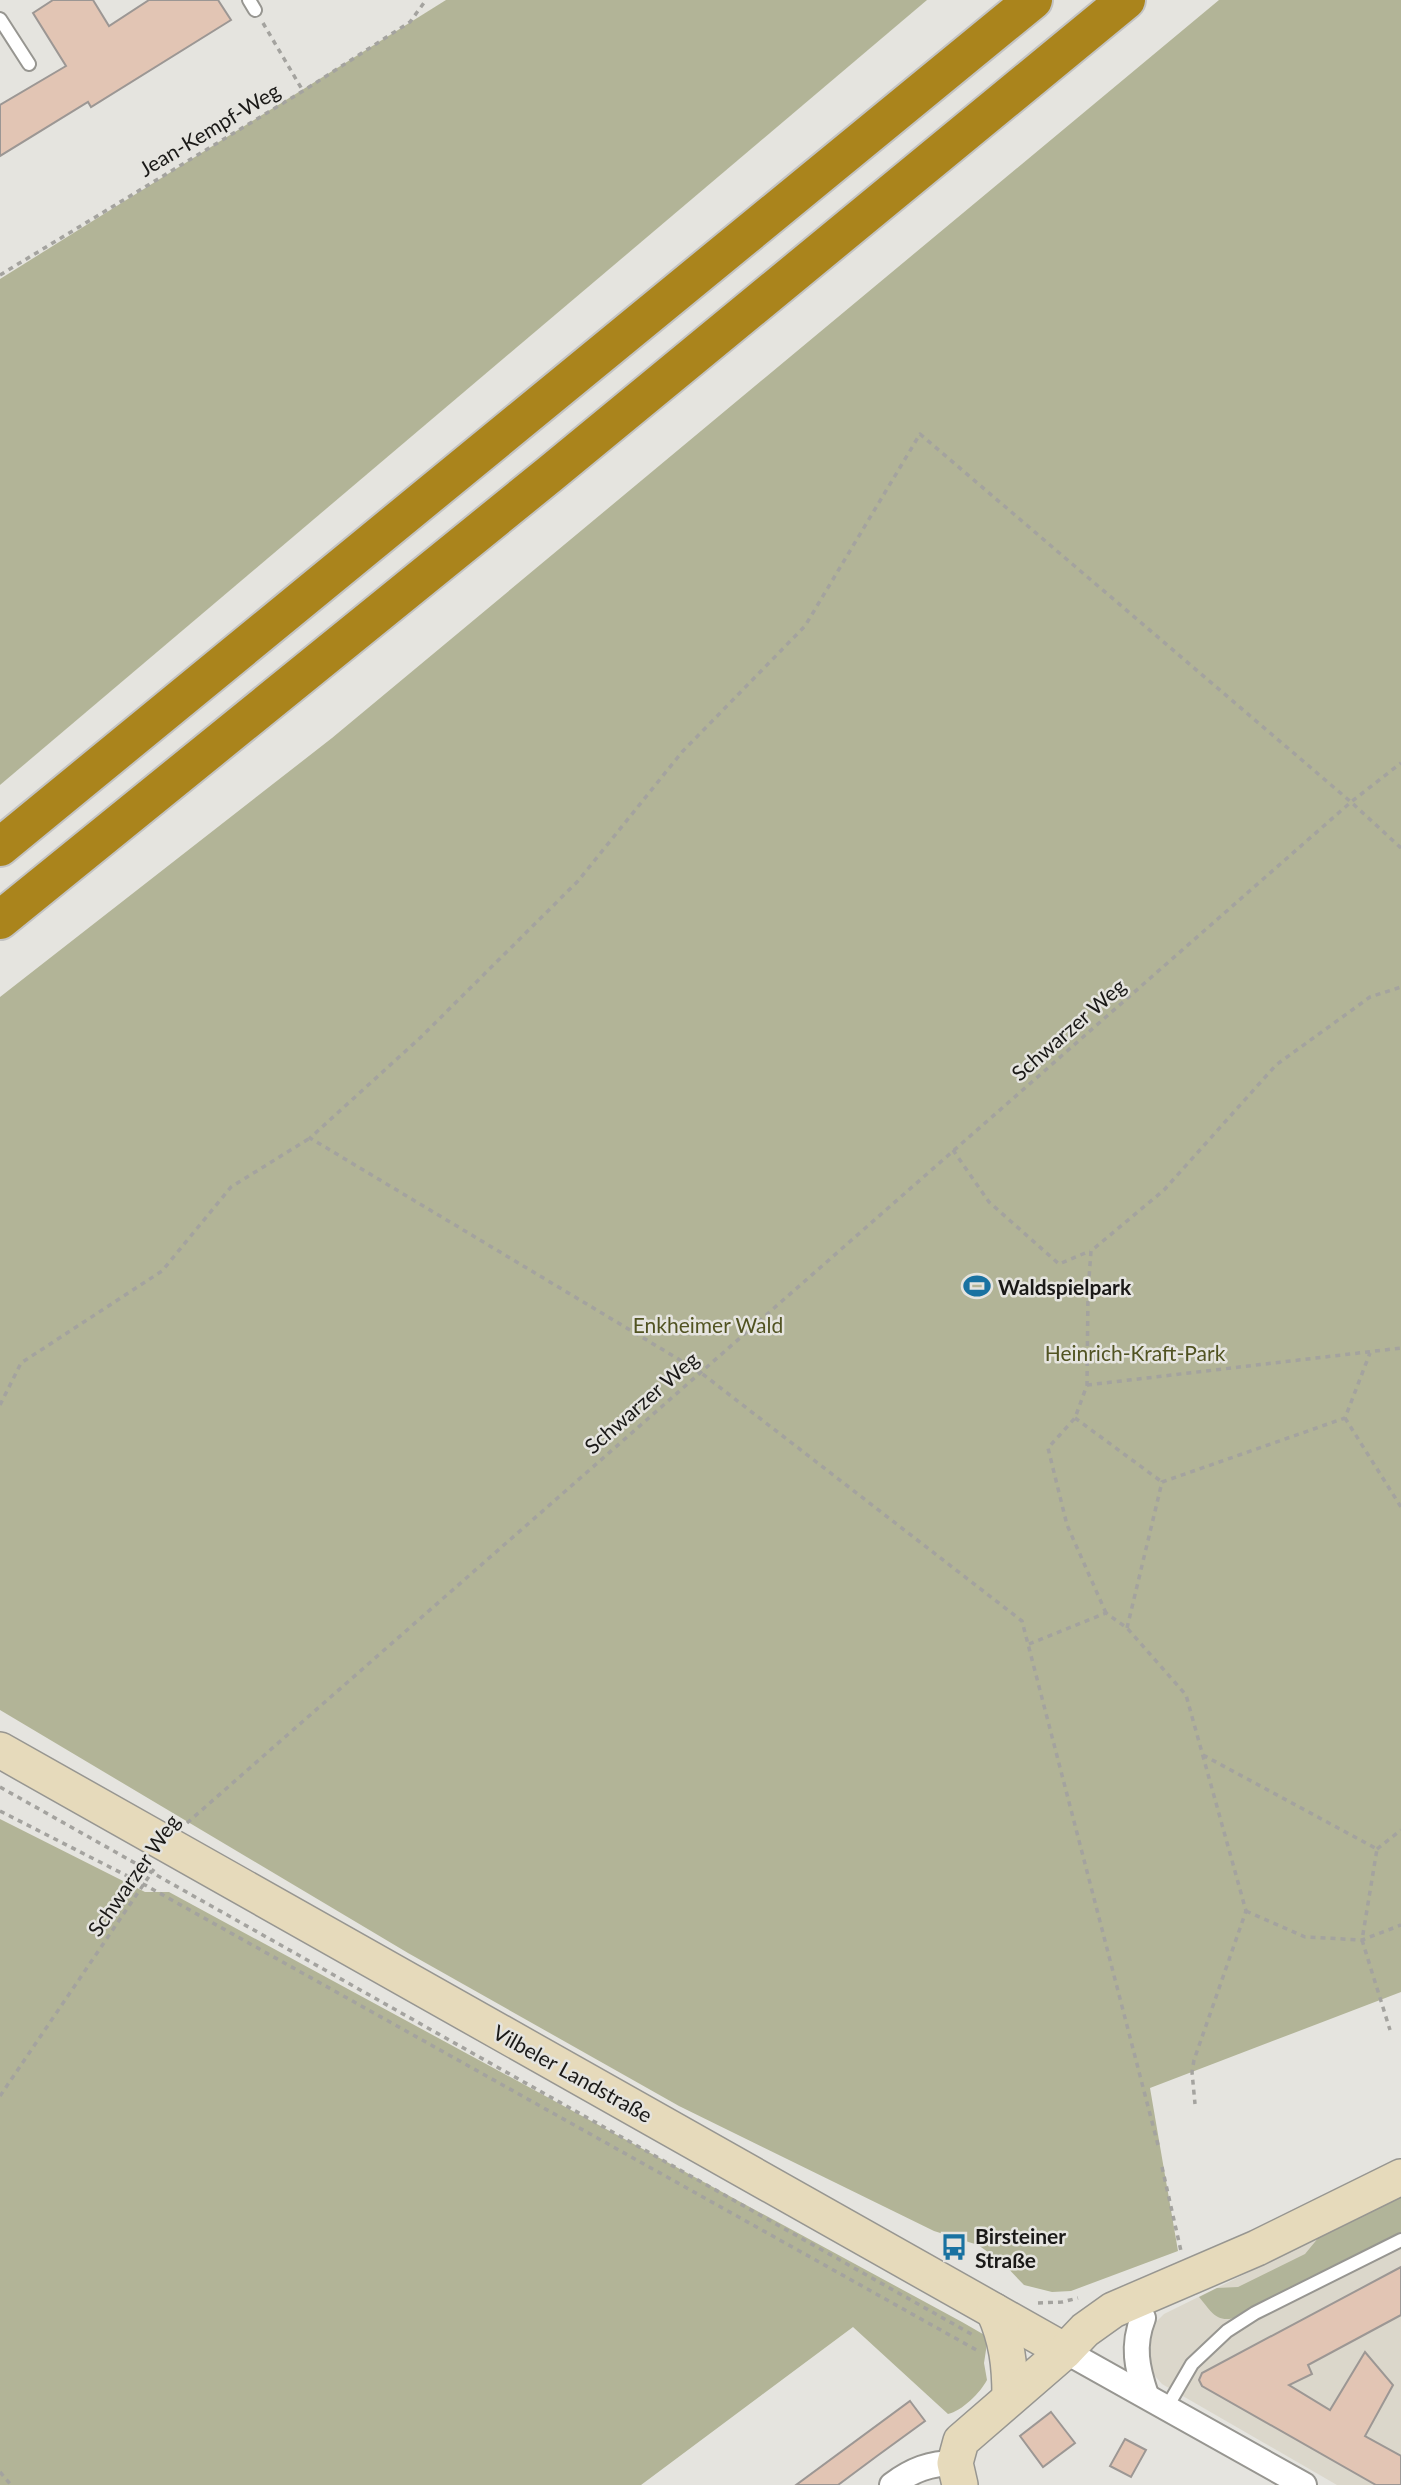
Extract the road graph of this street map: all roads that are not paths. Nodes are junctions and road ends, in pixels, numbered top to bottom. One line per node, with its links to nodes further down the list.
1 (1033, 0): 5 (highway)
2 (1126, 0): 6 (highway)
3 (0, 19): 4 (lane)
4 (29, 64)
5 (0, 847)
6 (0, 920)
7 (0, 1750): 10 (main road, Vilbeler Landstraße)
8 (1401, 2177): 11 (main road)
9 (1401, 2240): 14 (lane)
10 (994, 2311): 11 (main road); 12 (main road, Vilbeler Landstraße); 13 (main road)
11 (1128, 2314): 12 (main road); 14 (street)
12 (1065, 2351): 13 (main road); 14 (street, Vilbeler Landstraße)
13 (1010, 2397): 15 (main road)
14 (1156, 2401): 17 (street, Vilbeler Landstraße)
15 (958, 2474): 16 (street)
16 (892, 2485)
17 (1304, 2485)

